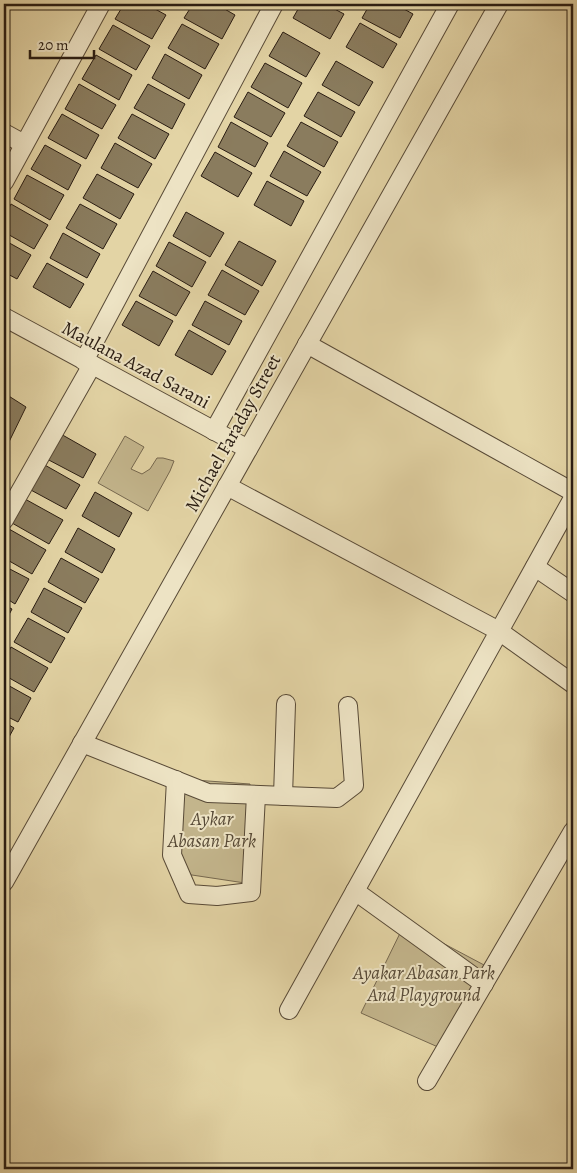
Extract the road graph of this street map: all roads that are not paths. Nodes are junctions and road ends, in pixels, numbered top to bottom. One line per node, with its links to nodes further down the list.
1 (101, 4): 6 (street)
2 (274, 4): 10 (street)
3 (450, 4): 11 (street)
4 (499, 4): 9 (street, Michael Faraday Street)
5 (4, 133): 6 (street)
6 (24, 144): 7 (street)
7 (4, 182)
8 (4, 317): 10 (street, Maulana Azad Sarani)
9 (307, 344): 12 (street, Michael Faraday Street); 14 (street)
10 (88, 363): 11 (street, Maulana Azad Sarani); 16 (street)
11 (214, 431): 12 (street, Maulana Azad Sarani)
12 (248, 449): 13 (street, Michael Faraday Street)
13 (227, 486): 19 (street); 23 (street, Michael Faraday Street)
14 (573, 492)
15 (573, 498): 17 (street)
16 (4, 520)
17 (535, 567): 18 (street); 19 (street)
18 (573, 592)
19 (500, 631): 20 (street); 29 (street)
20 (573, 684)
21 (286, 704): 26 (street)
22 (348, 706): 26 (street)
23 (82, 743): 24 (street); 28 (street, Michael Faraday Street)
24 (176, 780): 25 (street); 25 (street)
25 (256, 795): 26 (street)
26 (283, 796)
27 (573, 831): 30 (street)
28 (4, 882)
29 (355, 891): 30 (street); 31 (street)
30 (484, 984): 32 (street)
31 (289, 1010)
32 (427, 1081)

